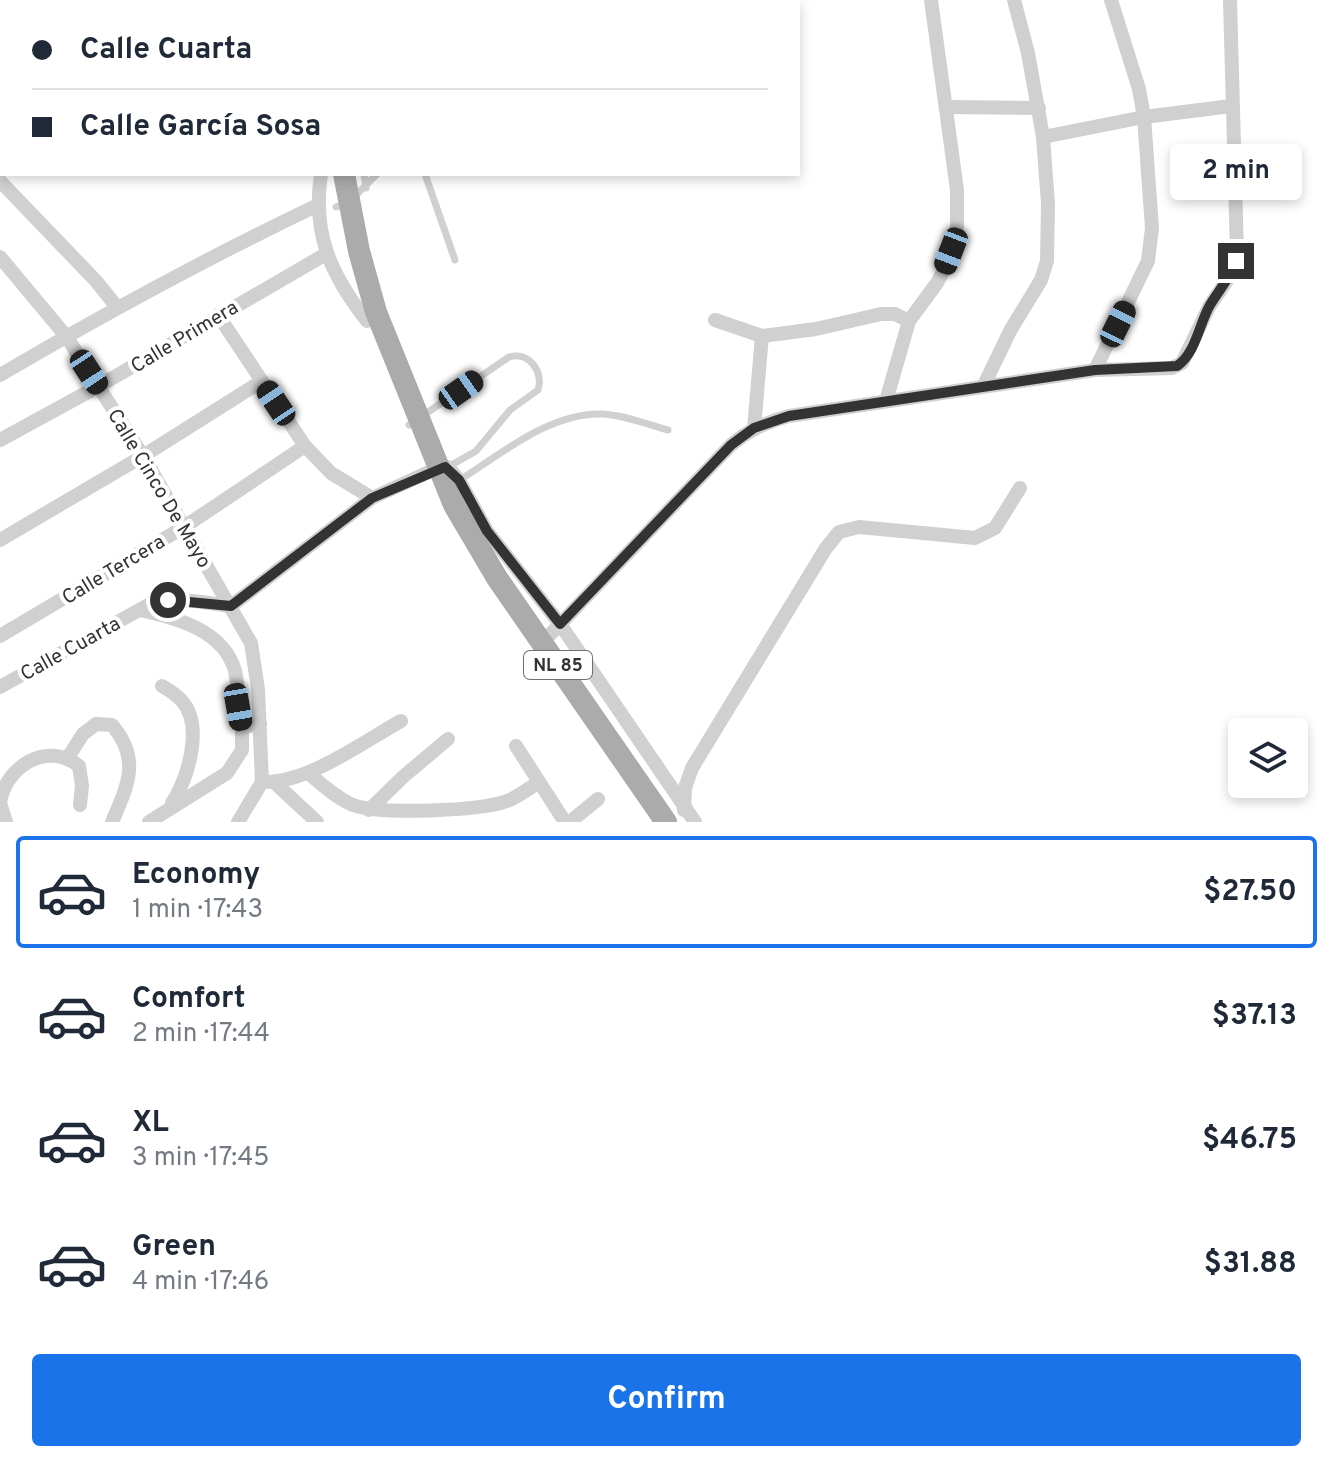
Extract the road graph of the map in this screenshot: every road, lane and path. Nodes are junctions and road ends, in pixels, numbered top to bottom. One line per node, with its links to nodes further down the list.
1 (931, 0): 6 (street)
2 (1014, 0): 7 (street)
3 (1111, 0): 8 (street)
4 (1230, 0): 5 (street)
5 (1231, 106): 8 (street); 28 (street)
6 (947, 107): 7 (street); 25 (street)
7 (1039, 108): 9 (street)
8 (1144, 117): 9 (street); 28 (street)
9 (1043, 137): 31 (street)
10 (323, 176): 17 (street)
11 (333, 176): 17 (main road, NL 85)
12 (344, 176): 17 (main road, NL 85)
13 (362, 176): 17 (lane)
14 (374, 176): 17 (lane)
15 (426, 176): 20 (lane)
16 (0, 181): 21 (street)
17 (342, 200): 18 (street); 21 (street); 24 (main road, NL 85); 34 (main road, NL 85)
18 (326, 254): 22 (street, Calle Primera); 24 (street)
19 (0, 257): 26 (street, Calle Cinco De Mayo)
20 (455, 260)
21 (117, 307): 26 (street)
22 (218, 315): 30 (street); 32 (street, Calle Primera)
23 (715, 320): 27 (street)
24 (367, 321): 34 (main road, NL 85)
25 (909, 321): 27 (street); 33 (street)
26 (66, 336): 29 (street); 32 (street, Calle Cinco De Mayo)
27 (762, 336): 35 (street)
28 (1095, 370): 31 (street)
29 (0, 375)
30 (262, 381): 38 (street); 39 (street)
31 (984, 385): 33 (street)
32 (99, 386): 37 (street, Calle Primera); 39 (street, Calle Cinco De Mayo)
33 (886, 401): 35 (street)
34 (414, 422): 40 (main road, NL 85); 40 (lane)
35 (754, 428): 47 (street)
36 (668, 430): 40 (lane)
37 (0, 440)
38 (305, 446): 42 (street); 43 (street, Calle Tercera)
39 (143, 456): 43 (street, Calle Cinco De Mayo); 44 (street)
40 (446, 481): 42 (street); 47 (street); 49 (main road, NL 85)
41 (1020, 488): 64 (street)
42 (372, 498): 45 (street)
43 (184, 527): 45 (street, Calle Cinco De Mayo); 48 (street, Calle Tercera)
44 (0, 540)
45 (231, 606): 46 (street, Calle Cuarta); 53 (street, Calle Cinco De Mayo)
46 (140, 610): 51 (street, Calle Cuarta); 54 (street)
47 (560, 624): 49 (street); 64 (street)
48 (0, 636)
49 (543, 642): 73 (main road, NL 85)
50 (162, 686): 65 (street)
51 (0, 687)
52 (401, 721): 58 (street)
53 (260, 724): 54 (street); 60 (street, Calle Cinco De Mayo)
54 (242, 727): 65 (street)
55 (448, 739): 66 (street)
56 (516, 746): 59 (street)
57 (67, 759): 62 (street); 63 (street); 69 (street)
58 (308, 773): 60 (street); 66 (street)
59 (539, 782): 66 (street); 72 (street)
60 (269, 783): 70 (street); 71 (street)
61 (598, 799): 72 (street)
62 (0, 803): 68 (street)
63 (80, 805)
64 (683, 805): 74 (street); 75 (street)
65 (170, 807): 67 (street)
66 (369, 810)
67 (153, 821)
68 (6, 822)
69 (112, 822)
70 (238, 822)
71 (317, 822)
72 (568, 822)
73 (666, 822)
74 (685, 822)
75 (695, 822)

